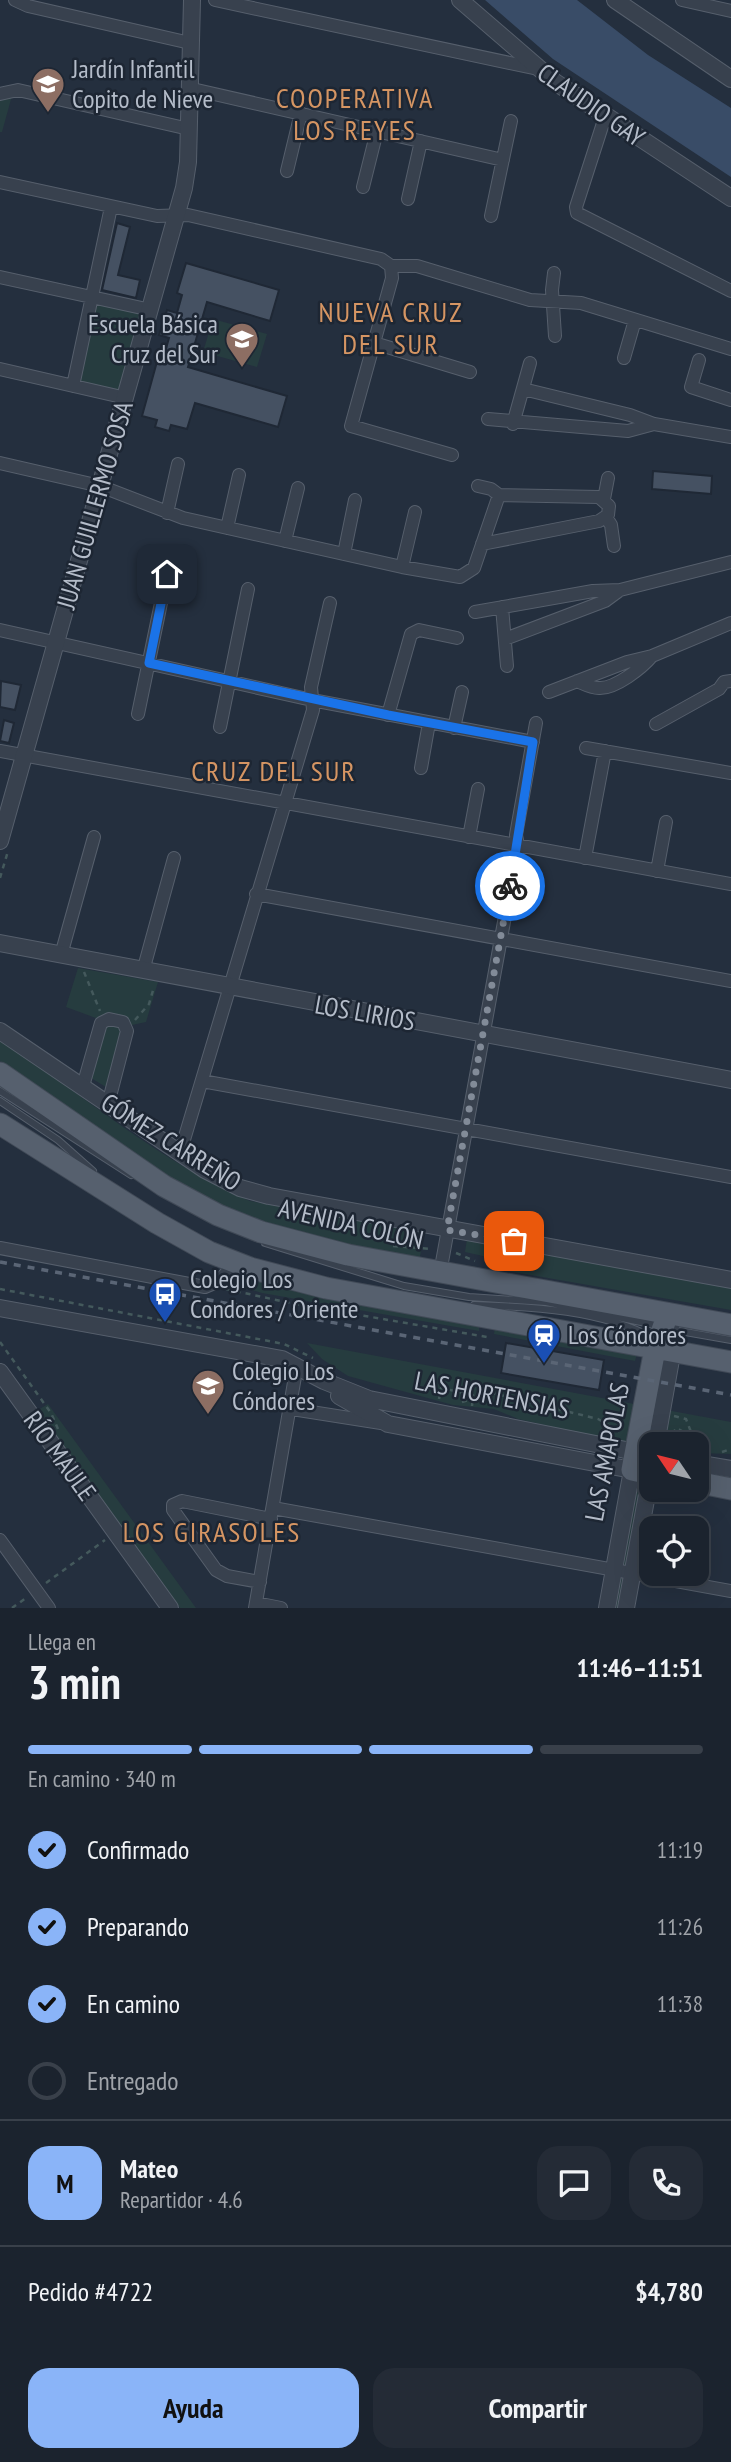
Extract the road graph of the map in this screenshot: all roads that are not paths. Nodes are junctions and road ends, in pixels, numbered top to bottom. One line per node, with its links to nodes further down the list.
1 (15, 0): 8 (street)
2 (192, 0): 8 (street, JUAN GUILLERMO SOSA)
3 (215, 0): 9 (street)
4 (460, 0): 9 (street, CLAUDIO GAY)
5 (615, 0): 10 (street)
6 (682, 0): 7 (street)
7 (731, 10)
8 (190, 43): 11 (street, JUAN GUILLERMO SOSA)
9 (538, 69): 14 (street, CLAUDIO GAY)
10 (731, 79)
11 (188, 88): 13 (street); 16 (street, JUAN GUILLERMO SOSA)
12 (4, 92): 16 (street)
13 (300, 113): 17 (street); 20 (street)
14 (606, 117): 23 (street, CLAUDIO GAY); 31 (street)
15 (511, 121): 19 (street)
16 (189, 130): 26 (street, JUAN GUILLERMO SOSA)
17 (377, 131): 18 (street); 22 (street)
18 (421, 141): 19 (street); 24 (street)
19 (503, 160): 27 (street)
20 (287, 171)
21 (0, 182): 25 (street)
22 (363, 187)
23 (731, 198)
24 (408, 199)
25 (111, 206): 26 (street); 32 (street, JUAN GUILLERMO SOSA)
26 (177, 216): 28 (street); 34 (street, JUAN GUILLERMO SOSA)
27 (491, 216)
28 (390, 267): 33 (street); 37 (street)
29 (554, 274): 33 (street)
30 (0, 276): 32 (street)
31 (731, 291)
32 (92, 297): 34 (street); 44 (street, JUAN GUILLERMO SOSA)
33 (553, 300): 35 (street); 36 (street)
34 (150, 310): 46 (street, JUAN GUILLERMO SOSA)
35 (635, 320): 38 (street); 39 (street)
36 (555, 336)
37 (374, 343): 43 (street); 52 (street)
38 (731, 349)
39 (624, 358)
40 (699, 360): 47 (street)
41 (530, 363): 45 (street)
42 (0, 369): 44 (street)
43 (470, 372)
44 (73, 386): 46 (street)
45 (523, 388): 49 (street); 50 (street)
46 (126, 398): 57 (street, JUAN GUILLERMO SOSA)
47 (731, 400)
48 (488, 419): 49 (street)
49 (513, 424): 50 (street)
50 (654, 424): 51 (street)
51 (731, 437)
52 (452, 455)
53 (0, 463): 57 (street)
54 (178, 464): 64 (street)
55 (239, 475): 66 (street)
56 (608, 478): 61 (street)
57 (100, 486): 64 (street); 83 (street, JUAN GUILLERMO SOSA)
58 (478, 486): 60 (street)
59 (298, 488): 67 (street)
60 (499, 495): 61 (street); 68 (street)
61 (604, 499): 65 (street)
62 (355, 500): 70 (street)
63 (415, 512): 72 (street)
64 (167, 513): 66 (street)
65 (606, 517): 68 (street); 69 (street)
66 (227, 528): 67 (street)
67 (285, 541): 70 (street)
68 (482, 544): 72 (street)
69 (614, 546)
70 (344, 554): 72 (street)
71 (731, 562): 75 (street)
72 (402, 567)
73 (167, 574): 84 (street)
74 (248, 589): 86 (street)
75 (620, 590): 77 (street); 82 (street)
76 (330, 603): 91 (street)
77 (502, 607): 78 (street); 82 (street)
78 (475, 612)
79 (731, 623): 90 (street)
80 (0, 630): 83 (street)
81 (457, 638): 93 (street)
82 (505, 639): 85 (street)
83 (57, 642): 84 (street); 103 (street, JUAN GUILLERMO SOSA)
84 (149, 663): 86 (street); 92 (street)
85 (507, 666)
86 (230, 681): 91 (street); 97 (street)
87 (731, 681): 88 (street)
88 (725, 688): 96 (street)
89 (462, 692): 98 (street)
90 (549, 692)
91 (312, 700): 93 (street); 107 (street)
92 (138, 715)
93 (388, 715): 94 (street)
94 (429, 723): 98 (street); 104 (street)
95 (536, 723): 99 (street)
96 (656, 724)
97 (220, 727)
98 (454, 728): 99 (street)
99 (533, 742): 112 (street)
100 (586, 748): 102 (street)
101 (0, 751): 103 (street)
102 (605, 751): 105 (street); 114 (street)
103 (24, 755): 107 (street); 111 (street, JUAN GUILLERMO SOSA)
104 (421, 768)
105 (731, 773)
106 (478, 789): 110 (street)
107 (285, 803): 110 (street); 117 (street)
108 (666, 822): 115 (street)
109 (93, 837): 120 (street)
110 (469, 837): 112 (street)
111 (0, 841)
112 (518, 845): 114 (street); 118 (street)
113 (174, 858): 121 (street)
114 (585, 858): 115 (street)
115 (657, 871): 116 (street)
116 (731, 884)
117 (256, 894): 118 (street); 123 (street)
118 (501, 939): 122 (street); 125 (street)
119 (0, 943): 120 (street, LOS LIRIOS)
120 (61, 955): 121 (street, LOS LIRIOS)
121 (150, 972): 123 (street, LOS LIRIOS)
122 (731, 981)
123 (229, 988): 125 (street, LOS LIRIOS); 128 (street)
124 (0, 1031): 129 (street, GÓMEZ CARREÑO)
125 (483, 1035): 127 (street, LOS LIRIOS); 134 (street)
126 (0, 1073): 146 (main road, AVENIDA COLÓN)
127 (731, 1080)
128 (202, 1081): 134 (street); 135 (street)
129 (83, 1086): 132 (street, GÓMEZ CARREÑO); 132 (street)
130 (0, 1091): 137 (lane)
131 (0, 1101): 141 (lane)
132 (108, 1104): 135 (street, GÓMEZ CARREÑO)
133 (0, 1124): 145 (main road, AVENIDA COLÓN)
134 (466, 1129): 136 (street); 140 (street)
135 (180, 1153): 140 (street, GÓMEZ CARREÑO)
136 (731, 1177)
137 (176, 1203)
138 (211, 1222): 139 (lane)
139 (224, 1227)
140 (447, 1230): 146 (street); 147 (street, GÓMEZ CARREÑO)
141 (207, 1240)
142 (260, 1242): 150 (lane)
143 (0, 1248): 145 (street)
144 (257, 1260): 150 (lane)
145 (235, 1263): 150 (main road, AVENIDA COLÓN)
146 (440, 1273): 150 (main road, AVENIDA COLÓN)
147 (731, 1280)
148 (0, 1308): 153 (street, LAS HORTENSIAS)
149 (731, 1325): 150 (main road, AVENIDA COLÓN)
150 (664, 1335): 151 (lane); 152 (main road, AVENIDA COLÓN); 158 (main road, LAS AMAPOLAS); 159 (street, LAS AMAPOLAS)
151 (731, 1340)
152 (731, 1362)
153 (297, 1365): 155 (street, LAS HORTENSIAS); 156 (street)
154 (0, 1372): 176 (street, RÍO MAULE)
155 (324, 1381): 157 (street, LAS HORTENSIAS); 160 (street, LAS HORTENSIAS)
156 (292, 1409): 157 (street, LAS HORTENSIAS); 168 (street)
157 (388, 1424): 161 (street, LAS HORTENSIAS)
158 (650, 1432)
159 (656, 1432)
160 (639, 1458)
161 (639, 1459)
162 (709, 1465): 163 (street)
163 (731, 1469)
164 (639, 1484): 170 (street, LAS AMAPOLAS)
165 (709, 1485): 166 (main road)
166 (731, 1489)
167 (641, 1502): 171 (street, LAS AMAPOLAS)
168 (272, 1513): 170 (street); 172 (street); 172 (street)
169 (0, 1540): 175 (street)
170 (614, 1570): 171 (street); 178 (street, LAS AMAPOLAS)
171 (632, 1573): 173 (street); 179 (street, LAS AMAPOLAS)
172 (260, 1582): 174 (street)
173 (731, 1591)
174 (255, 1606): 177 (street)
175 (49, 1608)
176 (170, 1608)
177 (281, 1608)
178 (607, 1608)
179 (626, 1608)

